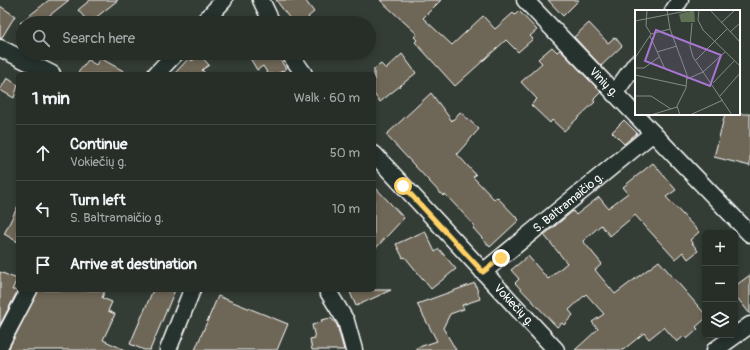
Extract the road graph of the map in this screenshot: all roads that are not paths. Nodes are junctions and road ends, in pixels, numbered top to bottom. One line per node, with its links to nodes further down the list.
1 (224, 0): 6 (street)
2 (261, 0): 7 (street)
3 (525, 0): 17 (street, Vinių g.)
4 (680, 0): 5 (street)
5 (674, 10)
6 (209, 16)
7 (269, 16)
8 (0, 48): 9 (street)
9 (16, 56)
10 (24, 60): 14 (street)
11 (169, 60): 15 (street)
12 (294, 60): 16 (street)
13 (635, 64): 17 (street)
14 (48, 72)
15 (158, 72)
16 (303, 72)
17 (614, 94): 18 (street, Vinių g.)
18 (653, 133): 20 (street, Vinių g.); 21 (street, S. Baltramaičio g.)
19 (376, 156): 21 (street, Vokiečių g.)
20 (750, 234)
21 (483, 272): 29 (street, Vokiečių g.)
22 (28, 292): 26 (street)
23 (191, 292): 27 (street)
24 (328, 292): 28 (street)
25 (750, 325): 30 (street)
26 (0, 345)
27 (168, 350)
28 (354, 350)
29 (556, 350)
30 (715, 350)

